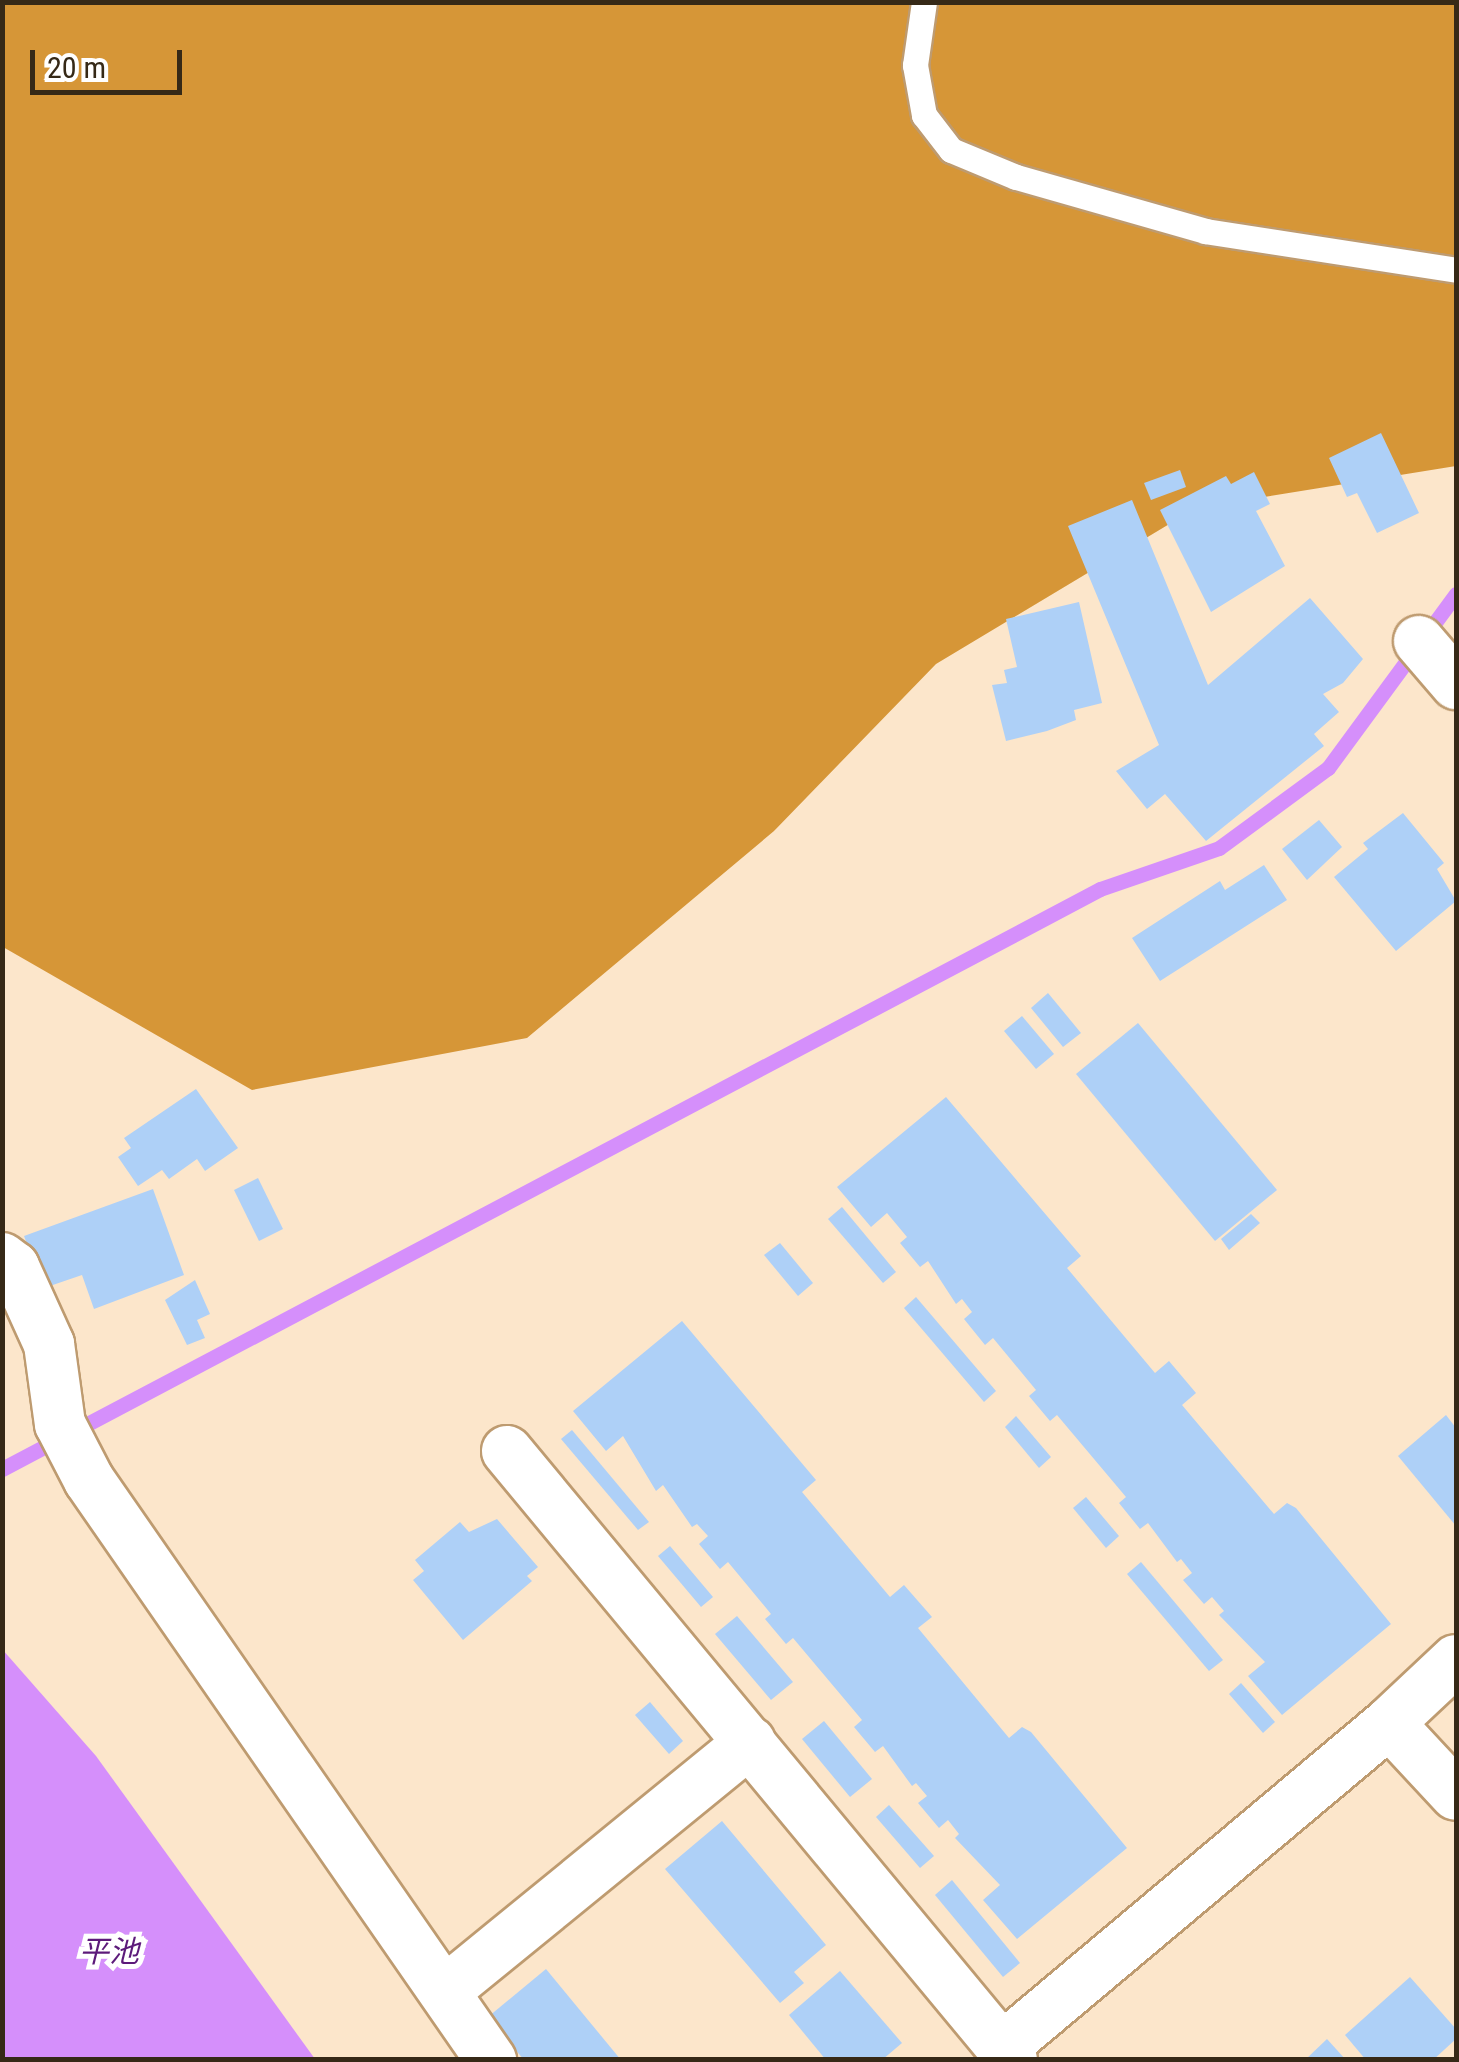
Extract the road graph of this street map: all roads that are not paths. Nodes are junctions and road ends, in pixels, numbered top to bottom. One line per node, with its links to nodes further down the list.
1 (924, 2): 2 (lane)
2 (1456, 270)
3 (1420, 641): 4 (street)
4 (1456, 684)
5 (2, 1258): 11 (street)
6 (508, 1452): 9 (street)
7 (1456, 1660): 8 (street)
8 (1389, 1722): 10 (street); 12 (street)
9 (750, 1742): 11 (street); 12 (street)
10 (1456, 1795)
11 (445, 1991): 13 (street)
12 (1007, 2054)
13 (491, 2060)

